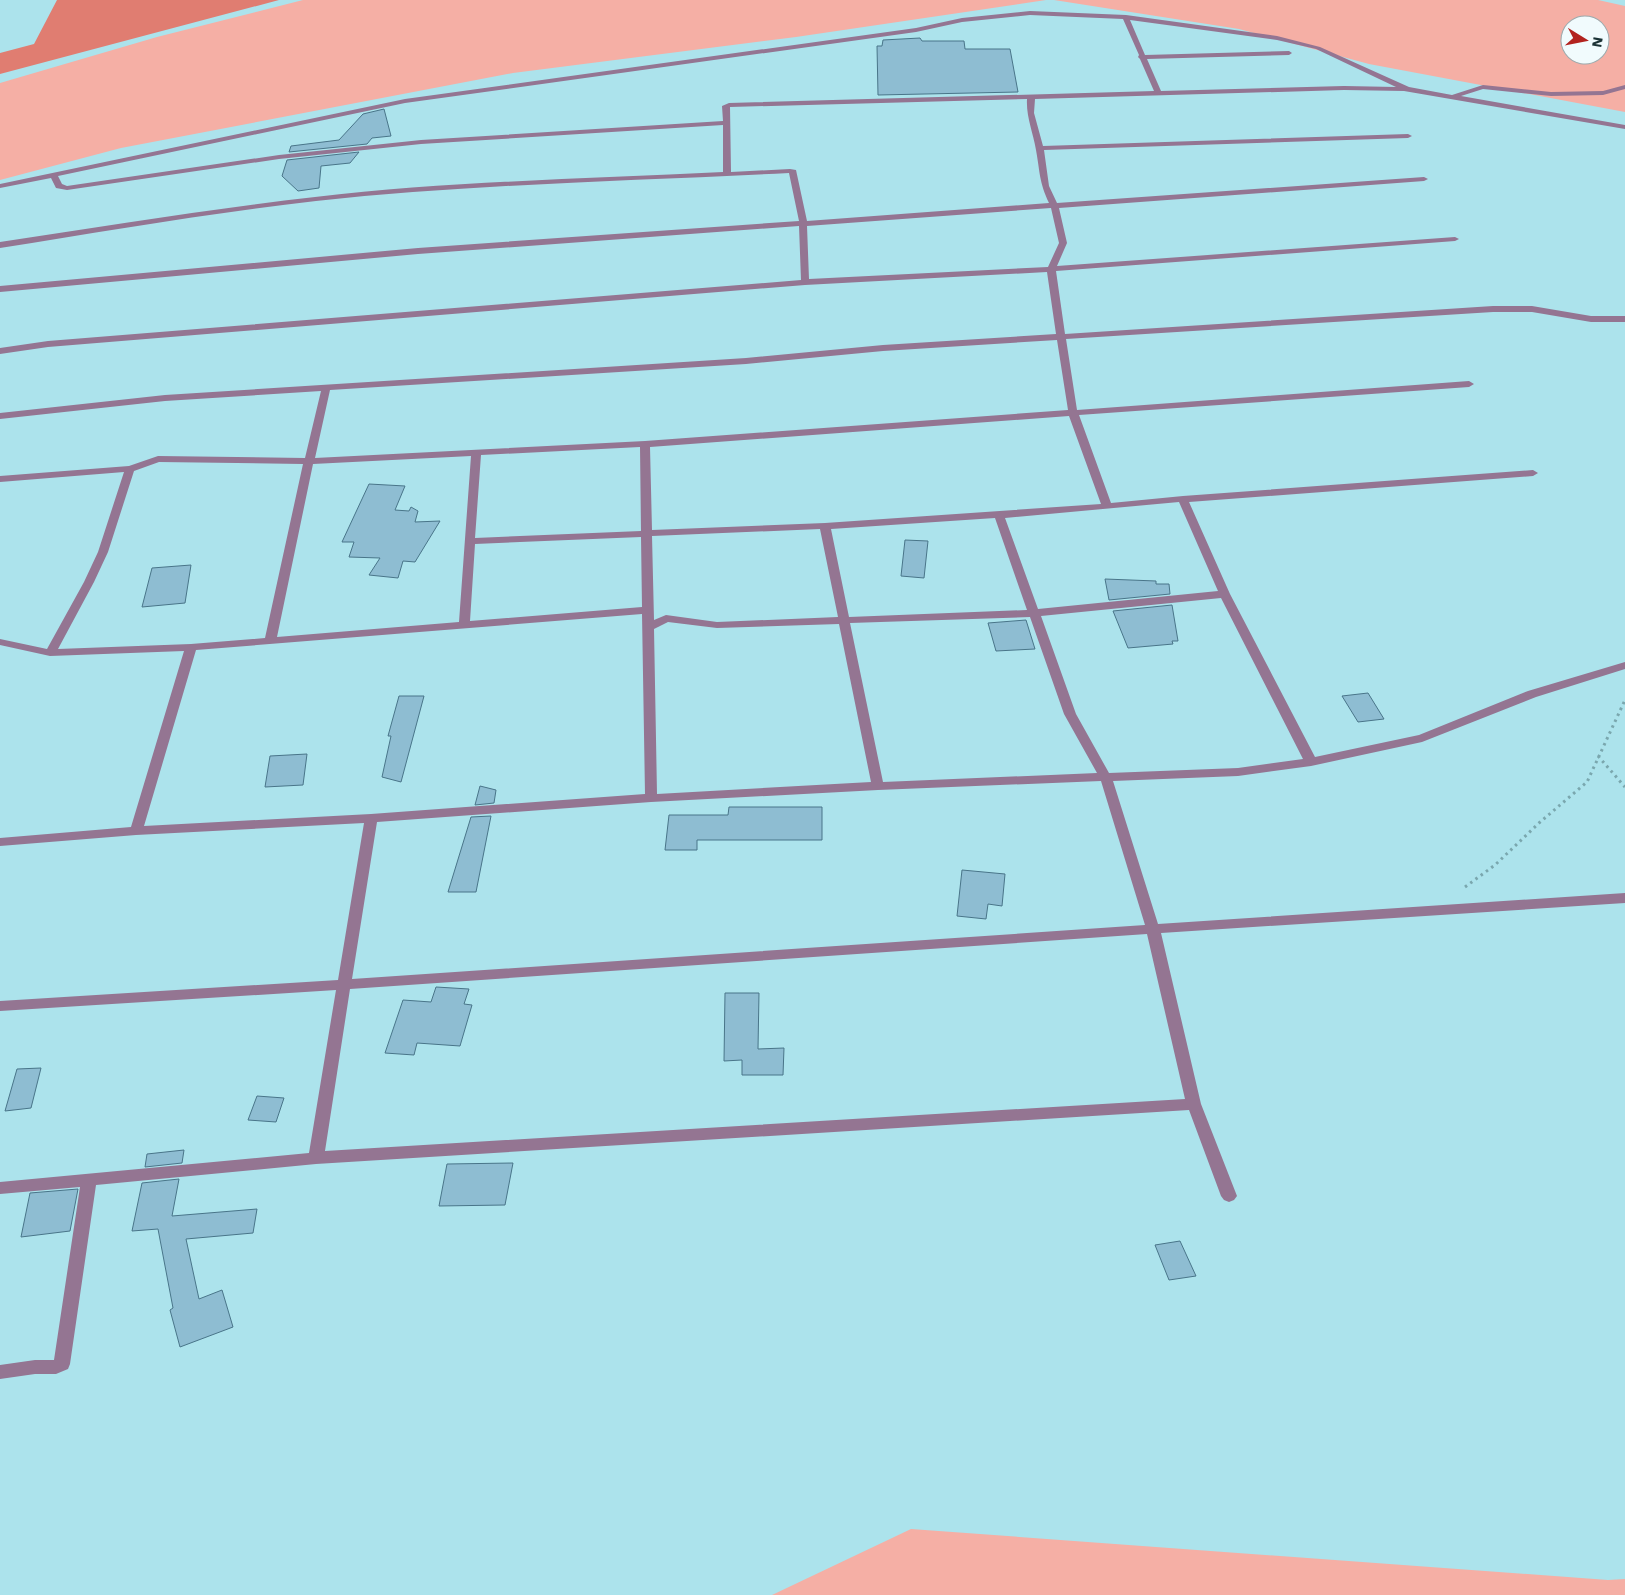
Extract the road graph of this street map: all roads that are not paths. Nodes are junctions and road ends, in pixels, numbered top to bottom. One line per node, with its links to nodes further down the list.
1 (1126, 17): 3 (street); 5 (street); 13 (street)
2 (1289, 53): 3 (street)
3 (1141, 56): 6 (street)
4 (1625, 87): 7 (street)
5 (1407, 89): 6 (street); 7 (street)
6 (1158, 93): 8 (street)
7 (1454, 96): 10 (street)
8 (1031, 98): 9 (street); 12 (street)
9 (726, 123): 13 (street); 14 (street)
10 (1625, 127)
11 (1408, 136): 12 (street)
12 (1040, 148): 17 (street)
13 (54, 174): 16 (street)
14 (727, 174): 18 (street); 20 (street)
15 (1424, 178): 17 (street)
16 (0, 186)
17 (1054, 205): 18 (street); 21 (street)
18 (803, 222): 22 (street); 23 (street)
19 (1454, 239): 21 (street)
20 (0, 245)
21 (1051, 269): 22 (street); 25 (street)
22 (805, 282): 26 (street)
23 (0, 289)
24 (1625, 319): 25 (street)
25 (1062, 337): 28 (street); 29 (street)
26 (0, 350)
27 (1468, 384): 29 (street)
28 (326, 389): 30 (street); 33 (street)
29 (1074, 413): 31 (street); 38 (street)
30 (0, 416)
31 (645, 444): 32 (street); 41 (street)
32 (476, 452): 33 (street); 42 (street)
33 (308, 461): 34 (street); 49 (street)
34 (130, 469): 36 (street); 52 (street)
35 (1533, 473): 37 (street)
36 (0, 479)
37 (1183, 498): 38 (street); 43 (street)
38 (1107, 507): 39 (street)
39 (999, 514): 40 (street); 45 (street)
40 (825, 526): 41 (street); 46 (street)
41 (647, 533): 42 (street); 44 (street)
42 (470, 541): 47 (street)
43 (1225, 594): 45 (street); 54 (street)
44 (647, 610): 47 (street); 48 (street)
45 (1035, 613): 46 (street); 55 (street)
46 (844, 619): 48 (street); 56 (street)
47 (464, 625): 49 (street)
48 (648, 628): 57 (street)
49 (270, 641): 51 (street)
50 (1, 645): 52 (street)
51 (191, 647): 52 (street); 59 (street)
52 (50, 653)
53 (1625, 665): 54 (street)
54 (1311, 762): 55 (street)
55 (1106, 778): 56 (street); 62 (street)
56 (878, 786): 57 (street)
57 (651, 798): 58 (street)
58 (371, 818): 59 (street); 63 (street)
59 (136, 831): 60 (street)
60 (0, 842)
61 (1625, 898): 62 (street)
62 (1153, 930): 63 (street); 65 (street)
63 (344, 986): 64 (street); 66 (street)
64 (0, 1006)
65 (1194, 1104): 66 (street); 69 (street)
66 (316, 1158): 67 (street)
67 (89, 1179): 68 (street); 70 (street)
68 (0, 1188)
69 (1230, 1196)
70 (0, 1372)

